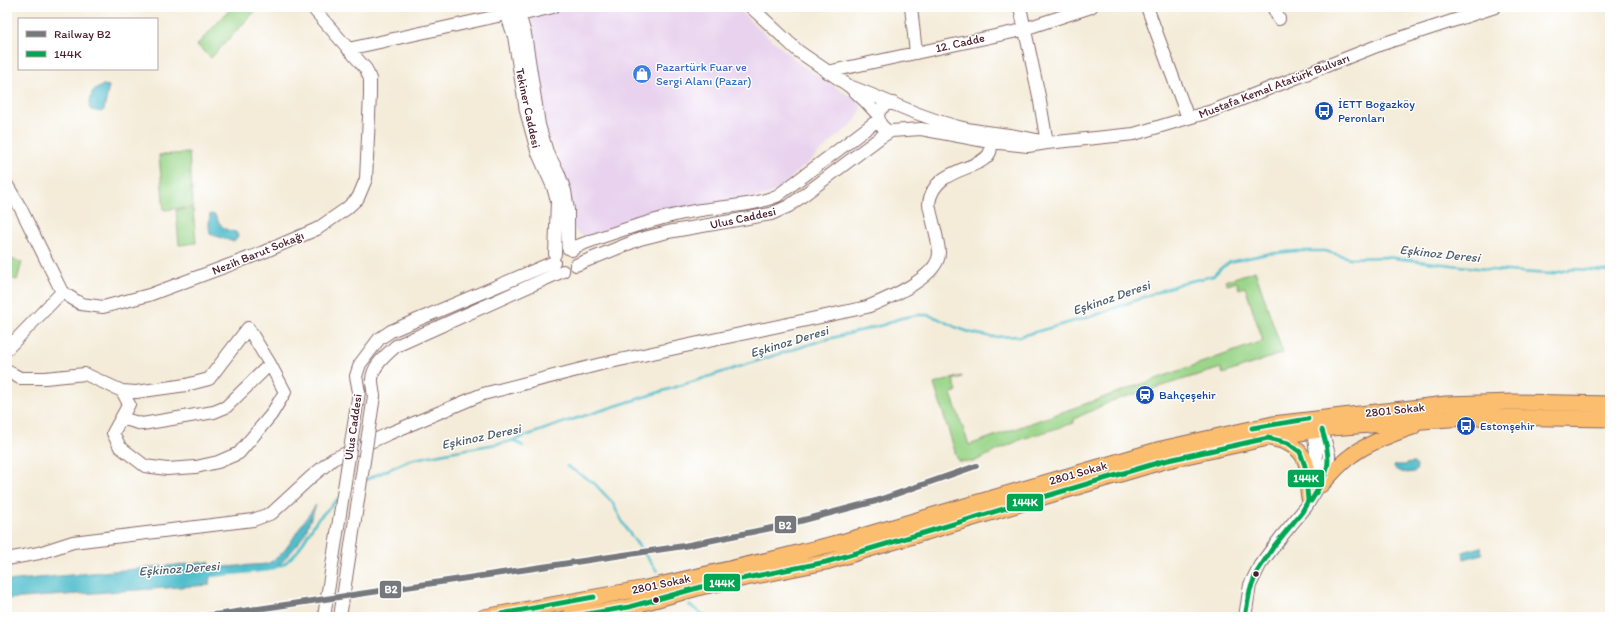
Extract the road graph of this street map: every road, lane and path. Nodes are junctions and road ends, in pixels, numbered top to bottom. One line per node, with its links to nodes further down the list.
1 (312, 7): 13 (street, Nezih Barut Sokağı)
2 (553, 7): 10 (street)
3 (751, 7): 15 (street)
4 (911, 7): 14 (street)
5 (1020, 7): 12 (street)
6 (1091, 7): 12 (street, 12. Cadde)
7 (1148, 7): 19 (street)
8 (1273, 7): 11 (street)
9 (1495, 7): 19 (street, Mustafa Kemal Atatürk Bulvarı)
10 (512, 11): 13 (street); 24 (street, Tekiner Caddesi); 25 (street, Tekiner Caddesi)
11 (1279, 19)
12 (1024, 29): 14 (street, 12. Cadde); 22 (street)
13 (348, 49): 28 (street, Nezih Barut Sokağı)
14 (916, 53): 15 (street, 12. Cadde)
15 (827, 72): 16 (street)
16 (849, 86): 17 (street, Mustafa Kemal Atatürk Bulvarı); 18 (street)
17 (897, 104): 18 (street); 20 (street); 21 (street, Mustafa Kemal Atatürk Bulvarı)
18 (878, 117): 20 (street); 24 (street, Ulus Caddesi)
19 (1188, 118): 22 (street, Mustafa Kemal Atatürk Bulvarı)
20 (894, 130): 21 (street, Mustafa Kemal Atatürk Bulvarı); 26 (street, Ulus Caddesi)
21 (990, 138): 22 (street, Mustafa Kemal Atatürk Bulvarı); 41 (street)
22 (1047, 143)
23 (7, 185): 28 (street)
24 (570, 249): 25 (street, Ulus Caddesi); 26 (street)
25 (554, 258): 27 (street); 44 (street, Ulus Caddesi, bridge)
26 (576, 265): 27 (street, Ulus Caddesi)
27 (564, 271): 45 (street, Ulus Caddesi, bridge)
28 (62, 292): 29 (street)
29 (7, 349)
30 (270, 364): 32 (street); 34 (street); 34 (street)
31 (7, 371): 32 (street)
32 (122, 391): 34 (street)
33 (1610, 404): 37 (main road, 2801 Sokak)
34 (121, 418)
35 (1610, 419): 36 (main road, 2801 Sokak)
36 (1435, 420): 37 (main road, 2801 Sokak); 39 (main road)
37 (1316, 426): 38 (main road, 2801 Sokak); 39 (street); 40 (street); 42 (main road, 2801 Sokak)
38 (1268, 438): 40 (main road); 43 (main road, 2801 Sokak)
39 (1321, 485): 40 (street)
40 (1308, 503): 49 (street)
41 (7, 559)
42 (663, 584): 43 (main road); 46 (main road, 2801 Sokak)
43 (629, 607): 47 (main road, 2801 Sokak); 48 (street)
44 (324, 617)
45 (340, 617)
46 (484, 617)
47 (569, 617)
48 (641, 617)
49 (1245, 617)

